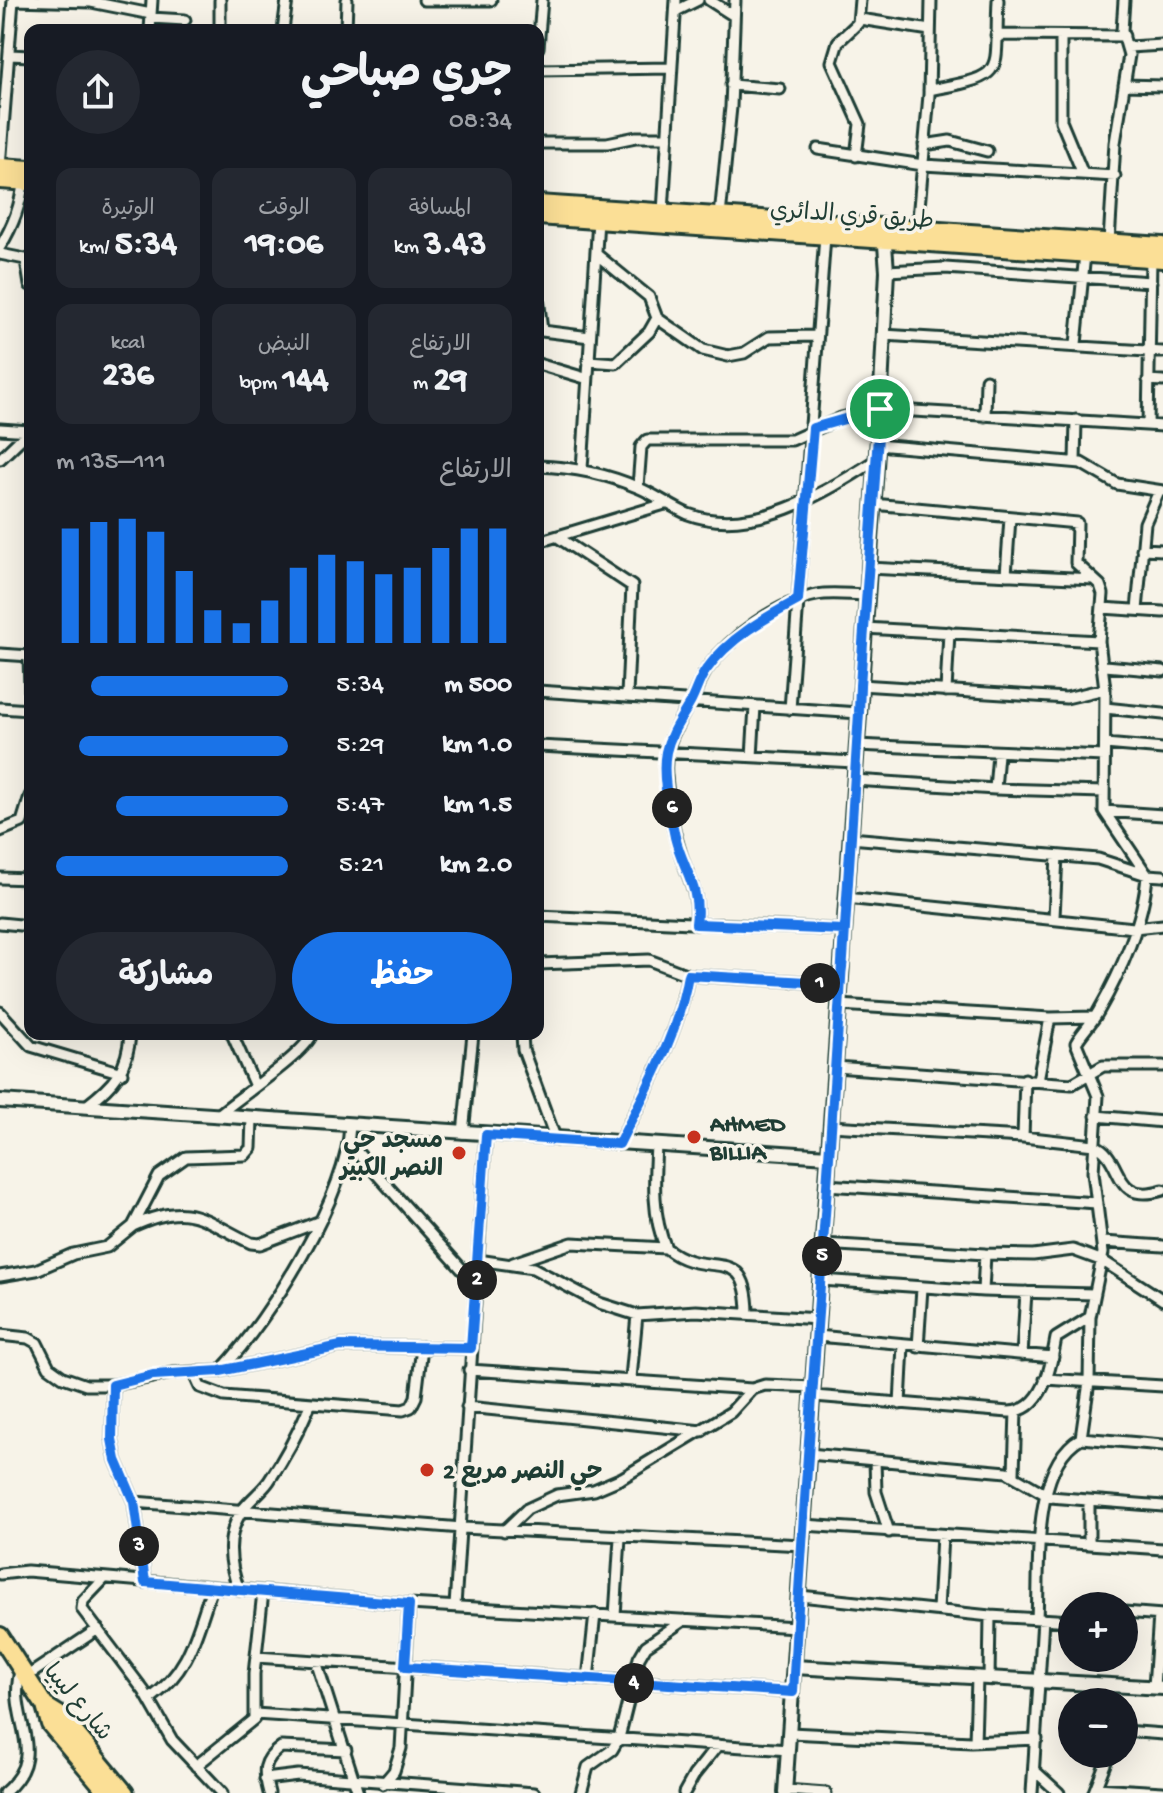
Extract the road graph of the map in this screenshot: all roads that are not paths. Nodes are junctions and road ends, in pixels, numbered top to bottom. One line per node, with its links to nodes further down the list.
1 (13, 0): 17 (street); 32 (street)
2 (152, 0): 17 (street)
3 (220, 0): 22 (street)
4 (287, 0): 23 (street)
5 (347, 0): 24 (street)
6 (424, 0): 7 (street)
7 (491, 0)
8 (542, 0): 25 (street)
9 (698, 0): 16 (street)
10 (709, 0): 18 (street)
11 (735, 0): 18 (street)
12 (860, 0): 19 (street)
13 (931, 0): 26 (street)
14 (998, 0): 27 (street)
15 (1124, 0): 29 (street)
16 (676, 6): 34 (street)
17 (151, 16): 20 (street); 21 (street)
18 (734, 16): 36 (street)
19 (860, 19): 26 (street); 46 (street)
20 (185, 20)
21 (150, 24)
22 (220, 24)
23 (284, 24)
24 (346, 24)
25 (540, 24)
26 (930, 30): 40 (street)
27 (996, 35): 28 (street); 40 (street)
28 (1061, 36): 29 (street); 49 (street)
29 (1124, 36): 31 (street)
30 (1163, 45): 31 (street)
31 (1128, 47): 37 (street)
32 (10, 55): 33 (street); 48 (street)
33 (24, 56)
34 (671, 68): 35 (street); 41 (street)
35 (544, 70)
36 (731, 85): 39 (street); 58 (street)
37 (1124, 85): 38 (street); 51 (street)
38 (1163, 86)
39 (780, 89)
40 (929, 90): 43 (street)
41 (666, 137): 42 (street); 56 (street)
42 (544, 143)
43 (924, 145): 45 (street); 47 (street)
44 (818, 149): 46 (street)
45 (987, 151)
46 (856, 156): 47 (street)
47 (923, 165): 49 (street); 60 (street)
48 (0, 167): 50 (highway)
49 (1083, 174): 51 (street)
50 (24, 176)
51 (1115, 176): 63 (street)
52 (24, 178): 53 (highway)
53 (0, 180)
54 (24, 191): 67 (street)
55 (544, 204): 56 (highway, طريق قري الدائري)
56 (663, 212): 58 (highway, طريق قري الدائري)
57 (544, 216): 59 (highway, طريق قري الدائري)
58 (720, 216): 61 (highway, طريق قري الدائري)
59 (598, 220): 62 (highway, طريق قري الدائري); 64 (street)
60 (917, 230): 61 (highway, طريق قري الدائري); 63 (highway, طريق قري الدائري)
61 (884, 234): 62 (highway, طريق قري الدائري); 65 (highway, طريق قري الدائري); 69 (main road)
62 (825, 236): 75 (street)
63 (1109, 242): 66 (highway, طريق قري الدائري)
64 (596, 254): 72 (street); 76 (street)
65 (1085, 254): 66 (highway, طريق قري الدائري); 70 (street)
66 (1159, 254): 71 (street)
67 (1, 255): 68 (street)
68 (24, 259)
69 (887, 271): 70 (street); 74 (main road)
70 (1082, 278): 71 (street); 77 (street)
71 (1151, 282): 78 (street)
72 (657, 318): 75 (street); 80 (street)
73 (544, 331): 76 (street)
74 (883, 335): 77 (street); 86 (main road)
75 (816, 336): 91 (street)
76 (590, 337): 80 (street)
77 (1076, 344): 78 (street)
78 (1149, 351): 79 (street); 84 (street)
79 (1163, 352)
80 (588, 361): 82 (street)
81 (544, 366): 82 (street)
82 (585, 378): 100 (street)
83 (986, 380): 87 (street)
84 (1148, 380): 85 (street); 89 (street)
85 (1163, 381)
86 (880, 409): 87 (street); 91 (street); 95 (main road)
87 (985, 416): 88 (street)
88 (1076, 420): 89 (street); 98 (street)
89 (1148, 425): 90 (street)
90 (1163, 426)
91 (813, 428): 101 (street); 103 (street)
92 (0, 429): 93 (street)
93 (24, 431)
94 (24, 437): 96 (street)
95 (877, 445): 97 (main road); 98 (street)
96 (0, 459)
97 (876, 460): 103 (street); 105 (main road)
98 (1075, 462): 102 (street)
99 (544, 466): 100 (street)
100 (582, 469): 101 (street)
101 (638, 487): 104 (street)
102 (1161, 491): 109 (street)
103 (806, 501): 104 (street); 115 (street)
104 (668, 503): 107 (street)
105 (873, 504): 106 (street); 111 (main road)
106 (1010, 518): 112 (street); 113 (street)
107 (559, 538): 108 (street); 130 (street)
108 (544, 541)
109 (1142, 549): 110 (street); 117 (street)
110 (1163, 550)
111 (868, 568): 112 (street); 114 (main road)
112 (1006, 575): 113 (street)
113 (1093, 579): 116 (street)
114 (866, 595): 115 (street); 119 (main road)
115 (798, 600): 131 (street); 135 (street)
116 (1102, 608): 117 (street); 121 (street)
117 (1137, 610): 118 (street)
118 (1163, 612)
119 (864, 628): 120 (street); 126 (main road)
120 (949, 632): 121 (street); 129 (street)
121 (1099, 641): 124 (street)
122 (0, 654): 123 (street)
123 (24, 656)
124 (1105, 666): 125 (street); 127 (street)
125 (1163, 671)
126 (860, 685): 129 (street); 137 (main road)
127 (1105, 689): 129 (street); 134 (street)
128 (544, 691): 130 (street)
129 (946, 691)
130 (627, 695): 131 (street)
131 (691, 702): 132 (street); 143 (street)
132 (755, 706): 135 (street); 146 (street)
133 (0, 708): 136 (street)
134 (1105, 708): 138 (street); 139 (street)
135 (790, 709): 137 (street)
136 (24, 710)
137 (859, 713): 140 (main road)
138 (1163, 714)
139 (1105, 744): 142 (street); 145 (street)
140 (856, 745): 144 (street); 147 (main road)
141 (544, 746): 143 (street)
142 (1163, 749)
143 (665, 754): 146 (street); 165 (street)
144 (998, 754): 145 (street); 149 (street)
145 (1104, 756): 150 (street)
146 (752, 757): 147 (street)
147 (855, 762): 148 (main road)
148 (854, 780): 149 (street); 155 (main road)
149 (995, 789): 150 (street)
150 (1104, 792): 151 (street)
151 (1104, 811): 152 (street); 157 (street)
152 (1163, 815)
153 (24, 816): 154 (street)
154 (0, 831)
155 (850, 838): 156 (street); 161 (main road)
156 (1057, 856): 157 (street); 163 (street)
157 (1147, 875): 158 (street); 168 (street)
158 (1163, 876)
159 (0, 878): 160 (street)
160 (24, 879)
161 (846, 898): 163 (street); 169 (main road)
162 (544, 916): 165 (street)
163 (1054, 917): 168 (street)
164 (0, 923): 166 (street)
165 (696, 924): 169 (street)
166 (24, 925)
167 (1163, 925): 168 (street)
168 (1134, 928): 175 (street)
169 (844, 930): 172 (main road)
170 (544, 964): 171 (street)
171 (688, 975): 172 (street); 204 (street)
172 (840, 984): 173 (main road)
173 (839, 1005): 176 (street); 185 (main road)
174 (0, 1012): 177 (street)
175 (1095, 1017): 176 (street); 187 (street)
176 (1050, 1018): 189 (street)
177 (24, 1038)
178 (26, 1040): 186 (street)
179 (130, 1040): 186 (street)
180 (235, 1040): 190 (street)
181 (309, 1040): 190 (street)
182 (472, 1040): 199 (street)
183 (522, 1040): 202 (street)
184 (1163, 1066): 187 (street)
185 (835, 1067): 188 (street); 198 (main road)
186 (122, 1073): 192 (street)
187 (1090, 1075): 189 (street); 194 (street)
188 (1025, 1079): 189 (street); 201 (street)
189 (1038, 1080)
190 (254, 1084): 193 (street)
191 (0, 1101): 192 (main road)
192 (86, 1106): 193 (main road)
193 (217, 1116): 195 (main road)
194 (1096, 1116): 196 (street); 205 (street)
195 (252, 1118): 197 (main road); 212 (street)
196 (1163, 1122)
197 (350, 1125): 199 (main road); 203 (street)
198 (830, 1126): 201 (street); 207 (main road)
199 (463, 1133): 200 (main road)
200 (486, 1135): 202 (main road); 218 (street)
201 (1023, 1137): 205 (street)
202 (556, 1140): 204 (main road)
203 (349, 1143): 211 (street); 223 (street)
204 (619, 1144): 206 (main road)
205 (1094, 1145): 209 (street); 210 (street)
206 (656, 1146): 207 (main road); 216 (street)
207 (828, 1156): 208 (main road)
208 (826, 1185): 210 (street); 214 (main road)
209 (1163, 1190)
210 (1097, 1203): 213 (street)
211 (318, 1222): 212 (street); 242 (street)
212 (133, 1226): 221 (street)
213 (1103, 1242): 215 (street); 219 (street)
214 (823, 1244): 217 (street); 222 (main road)
215 (1163, 1246)
216 (666, 1248): 220 (street); 229 (street)
217 (985, 1254): 219 (street); 225 (street)
218 (478, 1260): 220 (street); 223 (street)
219 (1103, 1261): 227 (street); 228 (street)
220 (510, 1264): 230 (street)
221 (0, 1276)
222 (821, 1280): 224 (street); 232 (main road)
223 (476, 1285): 238 (street)
224 (922, 1288): 225 (street); 237 (street)
225 (983, 1291): 226 (street)
226 (1026, 1292): 227 (street); 239 (street)
227 (1094, 1294): 231 (street)
228 (1163, 1300)
229 (748, 1313): 230 (street); 232 (street)
230 (637, 1315): 244 (street)
231 (1090, 1317): 240 (street); 246 (street)
232 (818, 1319): 234 (main road)
233 (0, 1335): 247 (street)
234 (817, 1336): 235 (street); 250 (main road)
235 (903, 1345): 237 (street); 251 (street)
236 (422, 1347): 238 (street); 242 (street); 252 (street)
237 (918, 1347): 239 (street)
238 (471, 1348): 241 (street)
239 (1022, 1355): 240 (street)
240 (1053, 1357): 245 (street)
241 (469, 1370): 244 (street); 253 (street)
242 (220, 1371): 243 (street)
243 (194, 1374): 247 (street); 252 (street)
244 (631, 1378): 249 (street)
245 (1045, 1379): 246 (street); 254 (street)
246 (1089, 1382): 248 (street); 256 (street)
247 (113, 1385): 263 (street)
248 (1163, 1386)
249 (752, 1389): 250 (street); 255 (street)
250 (814, 1392): 251 (street); 258 (main road)
251 (900, 1404): 254 (street)
252 (310, 1405): 265 (street)
253 (467, 1407): 255 (street); 267 (street)
254 (1016, 1411): 260 (street)
255 (702, 1431): 268 (street)
256 (1081, 1438): 257 (street); 261 (street)
257 (1163, 1445)
258 (809, 1454): 259 (street); 266 (main road)
259 (875, 1461): 260 (street); 269 (street)
260 (1014, 1473): 261 (street)
261 (1044, 1495): 262 (street); 272 (street)
262 (1089, 1501): 264 (street); 273 (street)
263 (134, 1502): 265 (street); 278 (street)
264 (1163, 1506)
265 (243, 1510): 267 (street); 280 (street)
266 (804, 1525): 269 (street); 274 (main road)
267 (462, 1528): 268 (street); 284 (street)
268 (504, 1531): 271 (street)
269 (889, 1532): 270 (street)
270 (942, 1535): 272 (street); 285 (street)
271 (620, 1538): 274 (street); 289 (street)
272 (1042, 1541): 273 (street); 291 (street)
273 (1089, 1544): 275 (street)
274 (803, 1545): 282 (main road)
275 (1163, 1549)
276 (0, 1574): 277 (street)
277 (104, 1579): 278 (street); 295 (street)
278 (145, 1582): 279 (street)
279 (212, 1588): 280 (street); 308 (street)
280 (239, 1590): 281 (street)
281 (263, 1592): 283 (street); 297 (street)
282 (800, 1596): 285 (street); 294 (main road)
283 (409, 1604): 284 (street); 299 (street)
284 (455, 1606): 287 (street)
285 (938, 1610): 290 (street)
286 (1138, 1613): 288 (street)
287 (595, 1614): 289 (street); 302 (street)
288 (1161, 1615): 306 (street)
289 (615, 1616): 292 (street)
290 (990, 1616): 291 (street); 303 (street)
291 (1040, 1619): 293 (street); 304 (street)
292 (684, 1620): 294 (street); 305 (street)
293 (1058, 1620)
294 (797, 1627): 300 (main road)
295 (98, 1629): 301 (street); 308 (street)
296 (0, 1636): 301 (highway, شارع ليبيا)
297 (256, 1657): 298 (street); 310 (street)
298 (316, 1661): 299 (street); 311 (street)
299 (405, 1667): 302 (street); 312 (street)
300 (794, 1667): 303 (main road); 307 (main road)
301 (24, 1673): 309 (highway, شارع ليبيا); 332 (street)
302 (588, 1679): 305 (street)
303 (983, 1679): 304 (main road); 318 (street)
304 (1041, 1681): 306 (main road); 317 (street)
305 (633, 1683): 307 (street); 316 (street)
306 (1159, 1688)
307 (793, 1692): 314 (main road)
308 (150, 1699): 322 (street)
309 (45, 1706): 333 (highway); 334 (highway, شارع ليبيا)
310 (255, 1714): 311 (street); 322 (street)
311 (337, 1719): 312 (street); 320 (street)
312 (402, 1724): 316 (street); 327 (street)
313 (1138, 1732): 315 (street)
314 (790, 1733): 318 (street); 321 (main road)
315 (1163, 1734)
316 (619, 1738): 319 (street); 339 (street)
317 (1037, 1739): 318 (street); 324 (street)
318 (975, 1742)
319 (718, 1745): 321 (street); 340 (street)
320 (346, 1750): 325 (street); 326 (street)
321 (789, 1750): 330 (main road)
322 (196, 1766): 335 (street)
323 (1104, 1768): 329 (street)
324 (1036, 1772): 342 (street); 343 (street)
325 (265, 1779): 326 (street); 336 (street)
326 (355, 1781): 327 (street); 337 (street)
327 (383, 1784): 328 (street)
328 (454, 1790): 338 (street)
329 (1095, 1791): 331 (street)
330 (785, 1792): 341 (street)
331 (1163, 1792)
332 (4, 1793)
333 (108, 1793)
334 (125, 1793)
335 (222, 1793)
336 (269, 1793)
337 (358, 1793)
338 (534, 1793)
339 (581, 1793)
340 (684, 1793)
341 (826, 1793)
342 (1032, 1793)
343 (1059, 1793)

